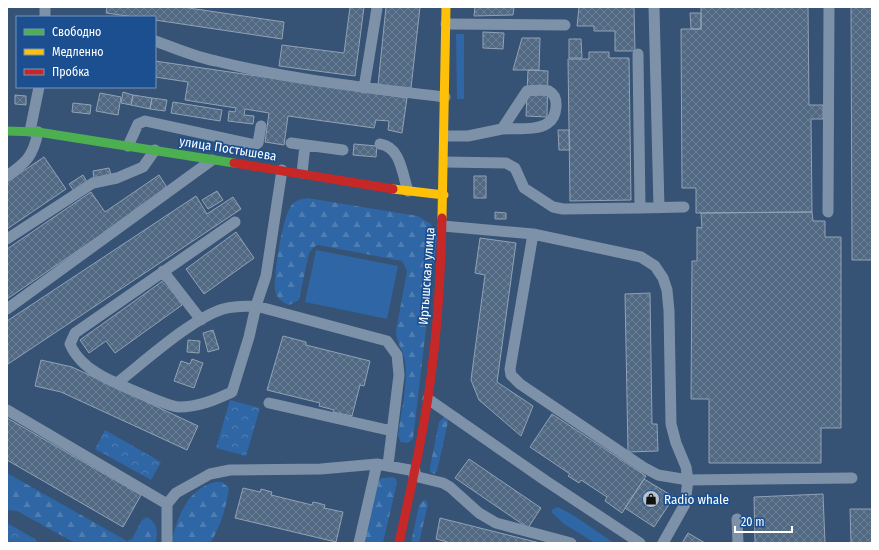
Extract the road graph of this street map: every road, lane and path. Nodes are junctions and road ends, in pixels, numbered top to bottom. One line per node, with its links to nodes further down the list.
1 (446, 7): 5 (main road, Иртышская улица)
2 (654, 7): 32 (lane)
3 (829, 7): 33 (lane)
4 (377, 8): 10 (lane)
5 (446, 24): 6 (lane); 11 (main road, Иртышская улица)
6 (566, 25)
7 (156, 41): 10 (lane)
8 (638, 54): 31 (lane)
9 (39, 88): 15 (lane)
10 (364, 88): 11 (lane)
11 (445, 97): 16 (main road, Иртышская улица)
12 (261, 126): 20 (lane)
13 (502, 129): 13 (lane); 16 (lane)
14 (7, 131): 15 (main road, улица Постышева)
15 (34, 132): 20 (main road, улица Постышева); 27 (lane)
16 (445, 136): 24 (main road, Иртышская улица)
17 (291, 143): 19 (lane)
18 (380, 144): 28 (lane)
19 (305, 145): 22 (lane); 26 (lane)
20 (128, 146): 21 (main road, улица Постышева)
21 (155, 150): 23 (main road, улица Постышева); 37 (lane)
22 (343, 150)
23 (213, 160): 25 (main road, улица Постышева); 40 (lane)
24 (445, 162): 29 (main road, Иртышская улица); 31 (lane)
25 (282, 170): 26 (main road, улица Постышева); 39 (lane)
26 (302, 173): 28 (main road, улица Постышева)
27 (7, 176)
28 (408, 191): 29 (main road, улица Постышева)
29 (444, 195): 35 (main road, Иртышская улица)
30 (684, 207): 32 (lane)
31 (640, 208): 32 (lane)
32 (659, 208)
33 (828, 212)
34 (235, 222): 38 (lane)
35 (443, 226): 36 (lane); 43 (main road, Иртышская улица)
36 (533, 234): 50 (lane); 50 (lane)
37 (7, 240)
38 (163, 271): 41 (lane); 42 (lane)
39 (256, 306): 41 (lane); 42 (lane); 46 (lane)
40 (7, 309)
41 (201, 320): 42 (lane)
42 (117, 383)
43 (428, 399): 48 (main road, Иртышская улица); 57 (lane)
44 (269, 403): 46 (lane)
45 (7, 410): 51 (lane)
46 (392, 431): 47 (lane)
47 (383, 465): 48 (lane); 51 (lane); 54 (lane)
48 (414, 473): 55 (main road, Иртышская улица); 56 (lane)
49 (852, 478): 50 (lane)
50 (688, 480): 58 (lane)
51 (168, 504): 53 (lane)
52 (737, 519): 59 (lane)
53 (167, 543)
54 (359, 543)
55 (399, 543)
56 (571, 543)
57 (640, 543)
58 (663, 543)
59 (738, 543)

